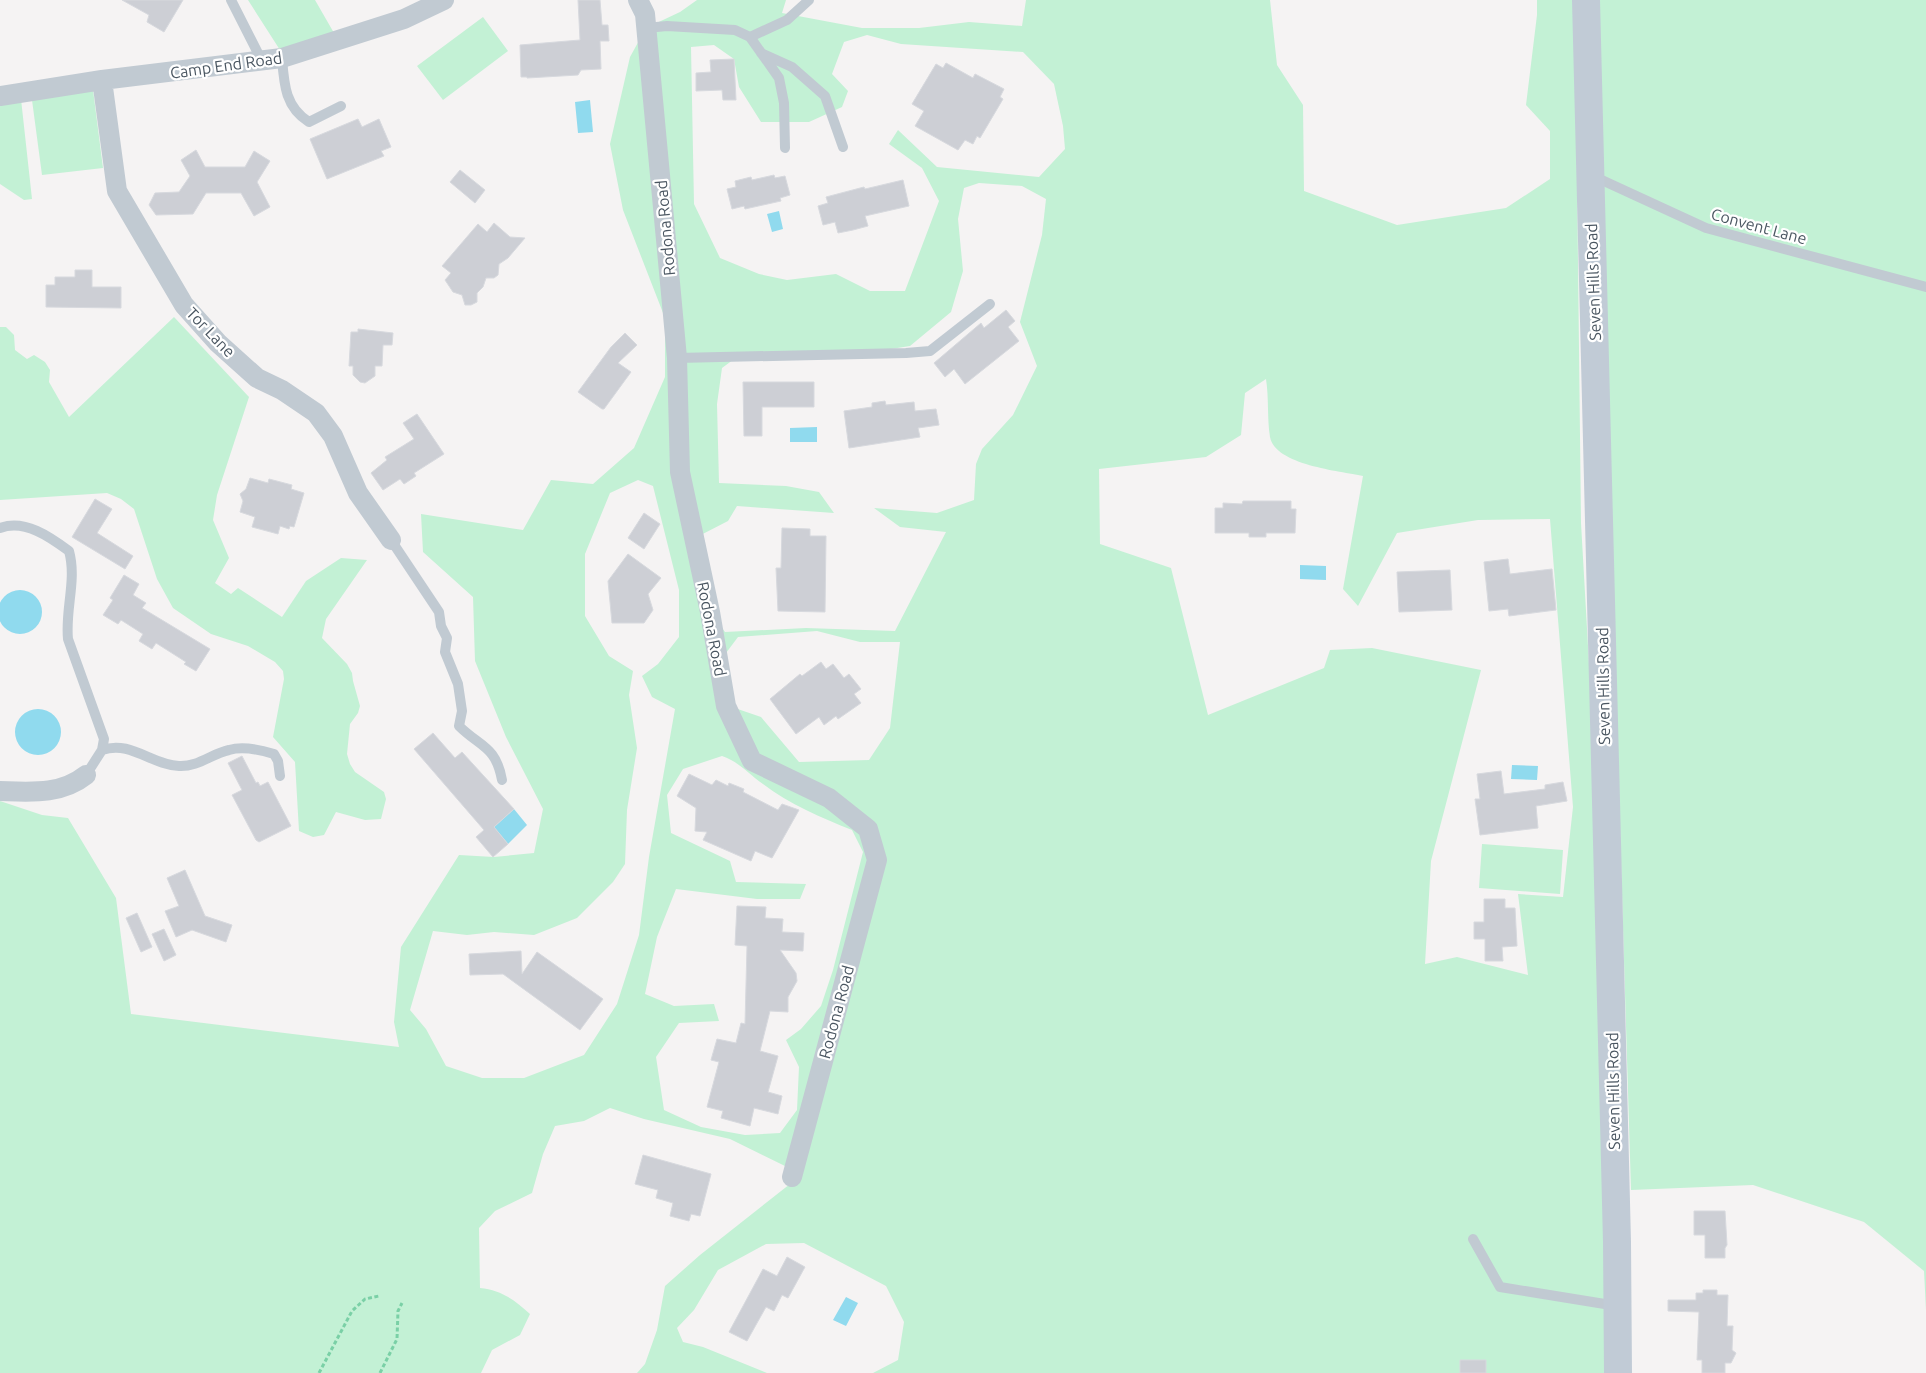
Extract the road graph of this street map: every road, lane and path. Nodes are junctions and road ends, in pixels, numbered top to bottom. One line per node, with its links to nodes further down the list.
1 (231, 0): 9 (lane)
2 (444, 0): 9 (street, Camp End Road)
3 (638, 0): 6 (street, Rodona Road)
4 (810, 0): 7 (lane)
5 (1586, 0): 15 (main road, Seven Hills Road)
6 (646, 28): 7 (lane); 18 (street, Rodona Road)
7 (750, 37): 8 (lane)
8 (760, 52): 13 (lane); 14 (lane)
9 (272, 60): 10 (street, Camp End Road); 12 (lane)
10 (102, 80): 11 (street, Camp End Road); 20 (street, Tor Lane)
11 (0, 96)
12 (342, 106)
13 (843, 147)
14 (785, 148)
15 (1590, 174): 16 (lane, Convent Lane); 30 (main road, Seven Hills Road)
16 (1926, 287)
17 (990, 304): 18 (lane)
18 (677, 358): 26 (street, Rodona Road)
19 (0, 528): 21 (lane)
20 (392, 540): 24 (lane)
21 (102, 750): 22 (lane); 23 (lane)
22 (86, 774): 25 (street)
23 (280, 776)
24 (502, 780)
25 (0, 791)
26 (792, 1177)
27 (1472, 1240): 30 (lane)
28 (379, 1296): 31 (path)
29 (402, 1303): 32 (path)
30 (1618, 1306): 33 (main road, Seven Hills Road)
31 (319, 1373)
32 (380, 1373)
33 (1618, 1373)

